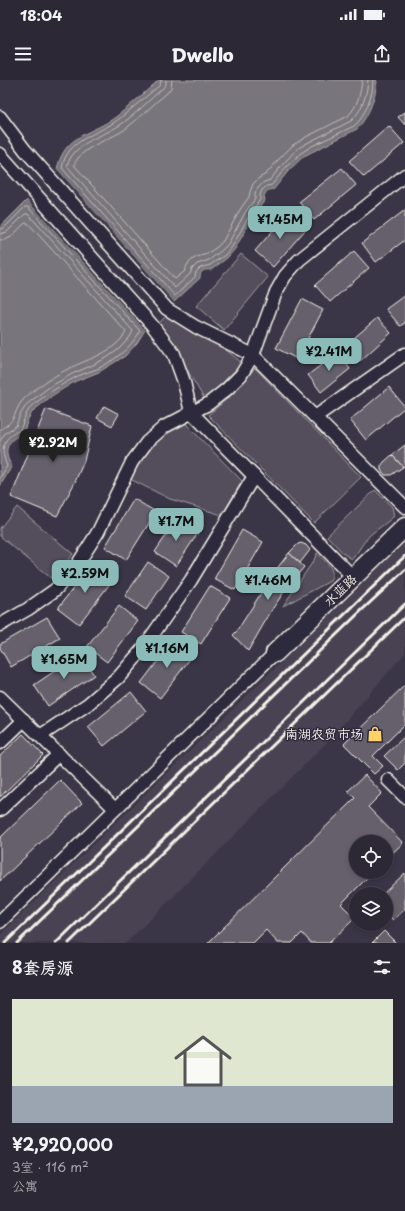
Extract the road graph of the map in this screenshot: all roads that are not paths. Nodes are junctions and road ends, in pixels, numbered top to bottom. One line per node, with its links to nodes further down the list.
1 (0, 117): 5 (street)
2 (0, 154): 6 (street)
3 (405, 175): 5 (street)
4 (405, 354): 7 (street)
5 (252, 355): 6 (street); 7 (street)
6 (191, 412): 8 (street); 12 (street)
7 (315, 417): 9 (street)
8 (254, 476): 11 (street); 16 (street)
9 (405, 506)
10 (405, 527): 11 (street, 水蓝路)
11 (353, 577): 13 (street, 水蓝路)
12 (0, 625)
13 (275, 653): 21 (street)
14 (0, 697): 15 (street)
15 (24, 720): 16 (street); 17 (street)
16 (40, 736): 18 (street)
17 (0, 743)
18 (59, 754): 21 (street); 22 (street)
19 (388, 780): 20 (street)
20 (405, 797)
21 (115, 809): 23 (street)
22 (0, 810)
23 (0, 922)

